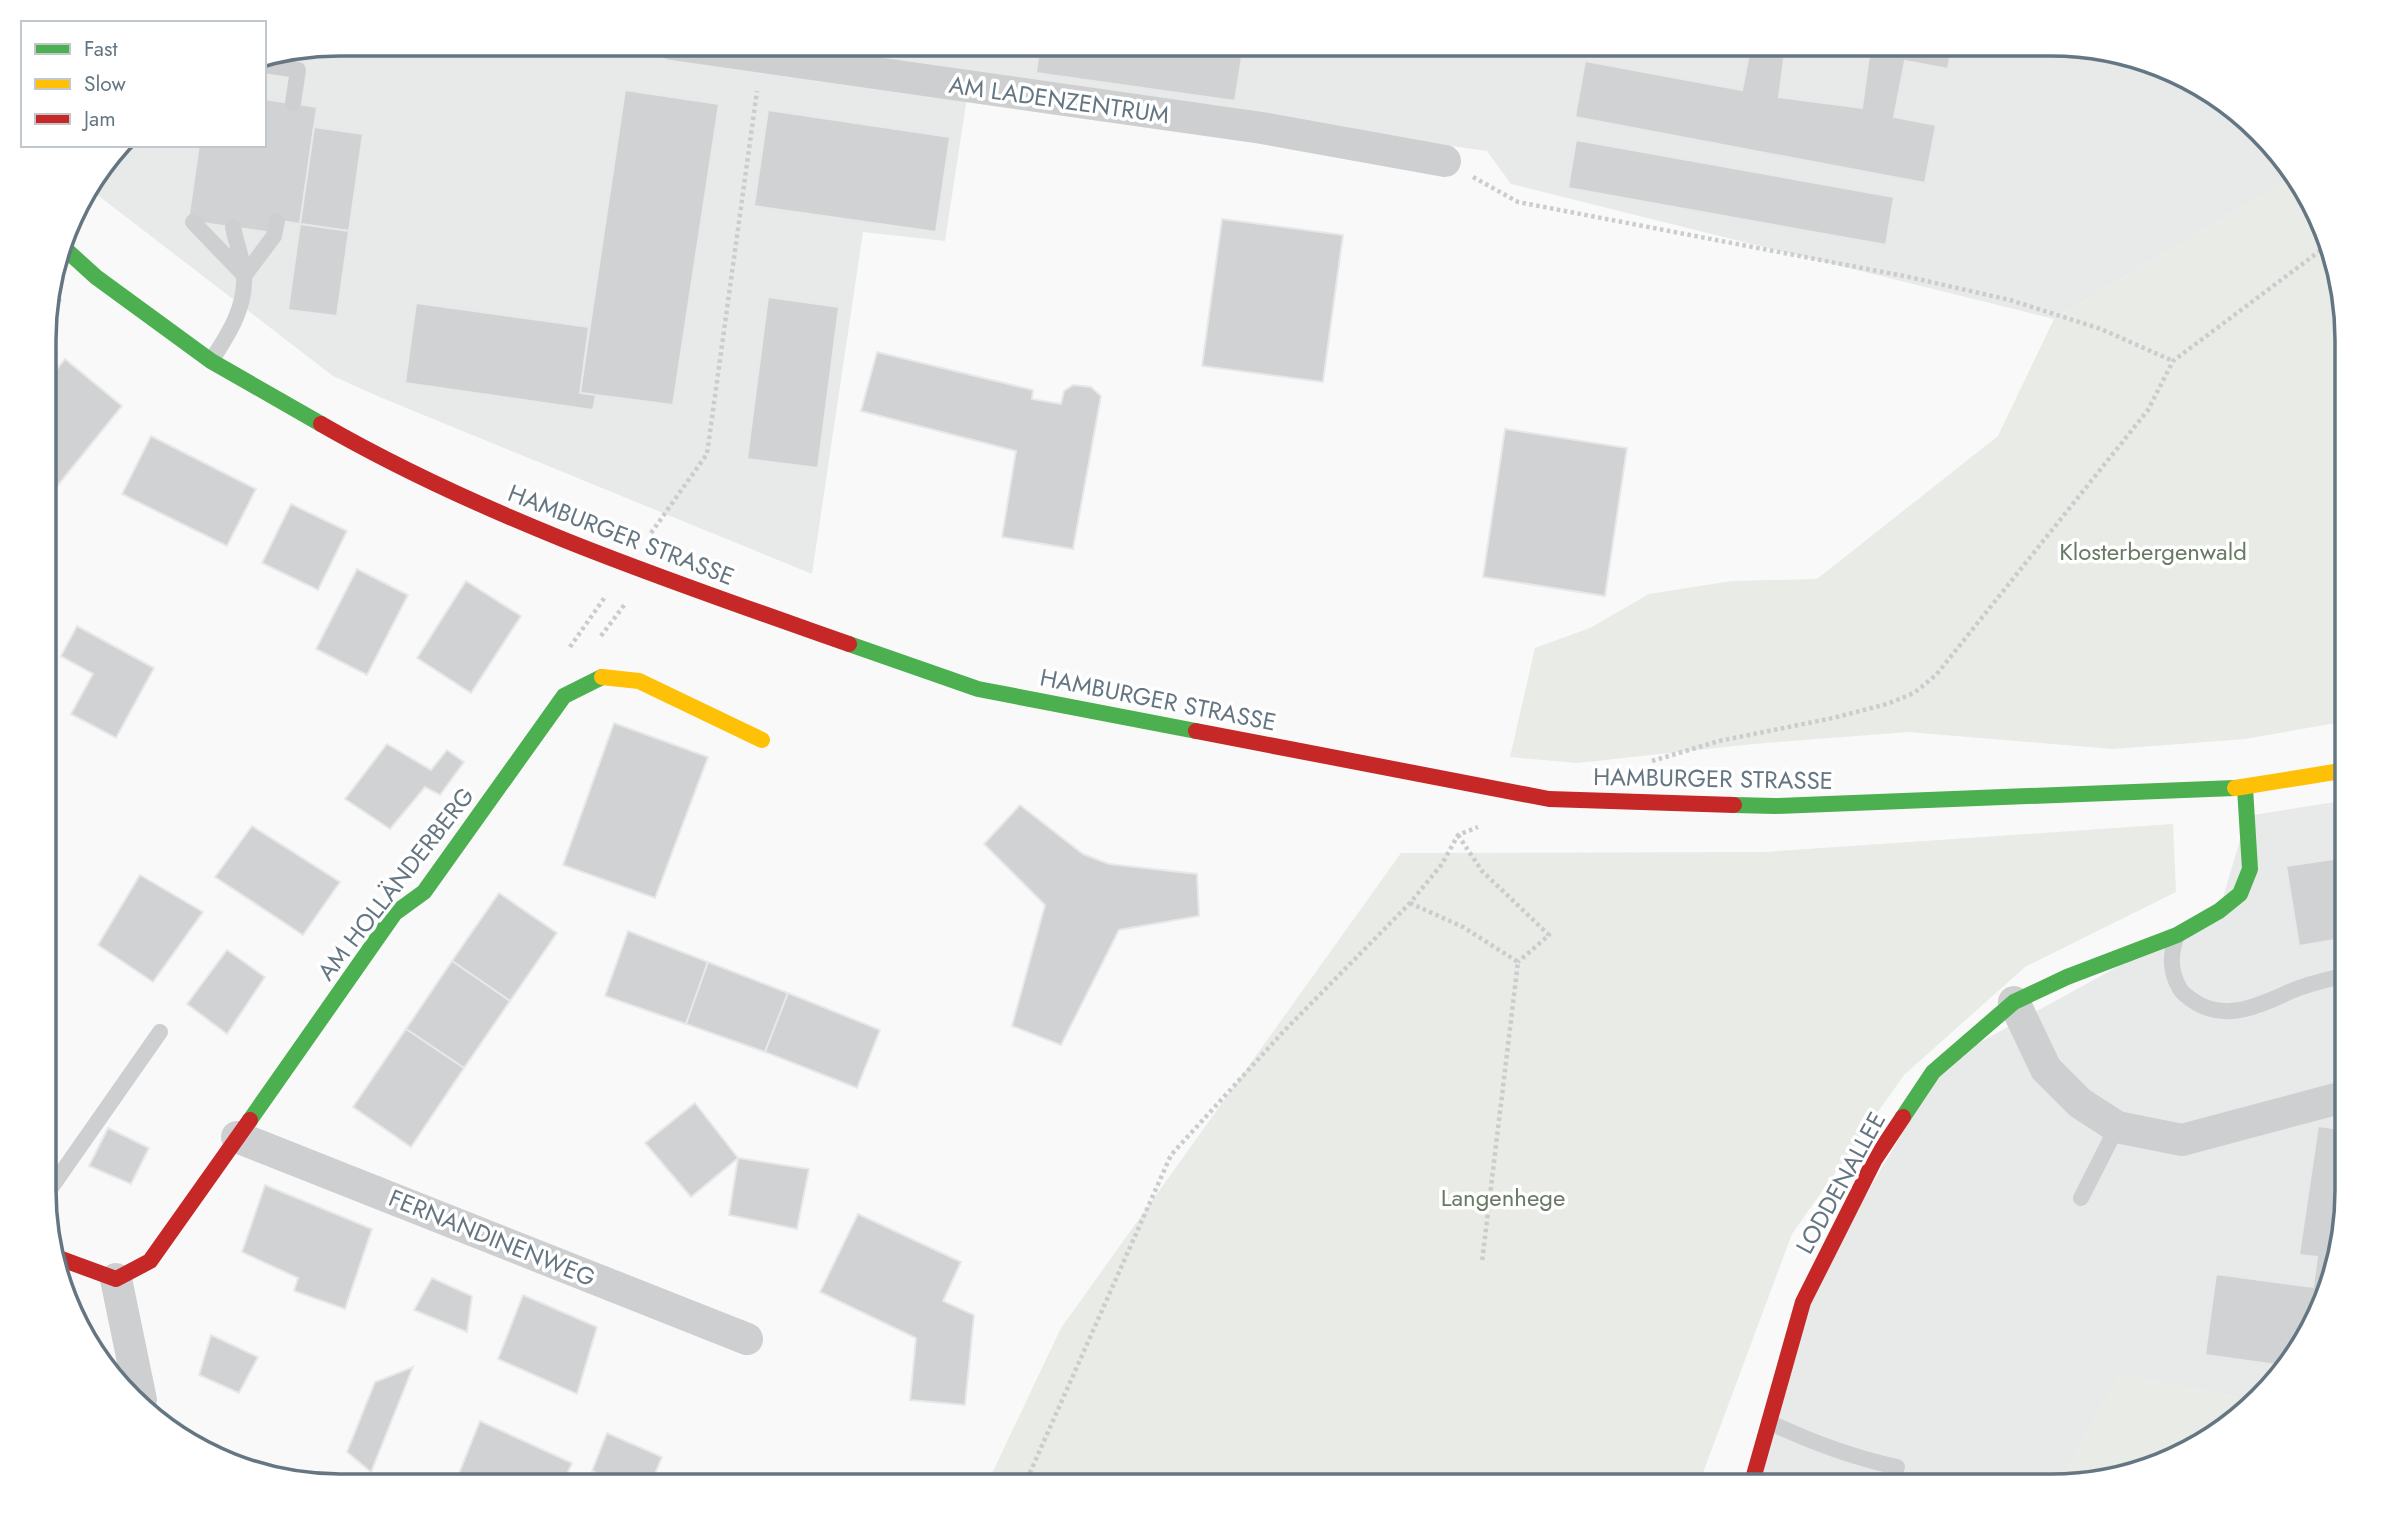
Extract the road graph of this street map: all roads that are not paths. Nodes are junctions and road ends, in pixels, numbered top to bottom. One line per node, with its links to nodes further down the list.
1 (755, 56): 4 (street, AM LADENZENTRUM)
2 (268, 66): 3 (lane)
3 (293, 103)
4 (1445, 162)
5 (277, 221): 9 (lane)
6 (193, 222): 9 (lane)
7 (233, 227): 9 (lane)
8 (70, 253): 10 (main road, HAMBURGER STRASSE)
9 (244, 276): 10 (lane)
10 (211, 361): 13 (main road, HAMBURGER STRASSE)
11 (762, 740): 20 (main road, AM HOLLÄNDERBERG)
12 (2335, 773): 13 (main road, HAMBURGER STRASSE)
13 (2245, 788): 14 (main road, LODDENALLEE)
14 (2177, 935): 15 (lane); 16 (main road, LODDENALLEE)
15 (2335, 978)
16 (2014, 1002): 19 (street); 27 (main road, LODDENALLEE)
17 (160, 1032): 21 (lane)
18 (2335, 1099): 19 (street)
19 (2117, 1127): 22 (lane)
20 (237, 1137): 24 (main road, AM HOLLÄNDERBERG); 25 (street, FERNANDINENWEG)
21 (56, 1181)
22 (2081, 1198)
23 (65, 1261): 24 (main road)
24 (116, 1279): 26 (street)
25 (747, 1339)
26 (139, 1391)
27 (1769, 1422): 28 (lane); 29 (main road, LODDENALLEE)
28 (1897, 1467)
29 (1754, 1474)

